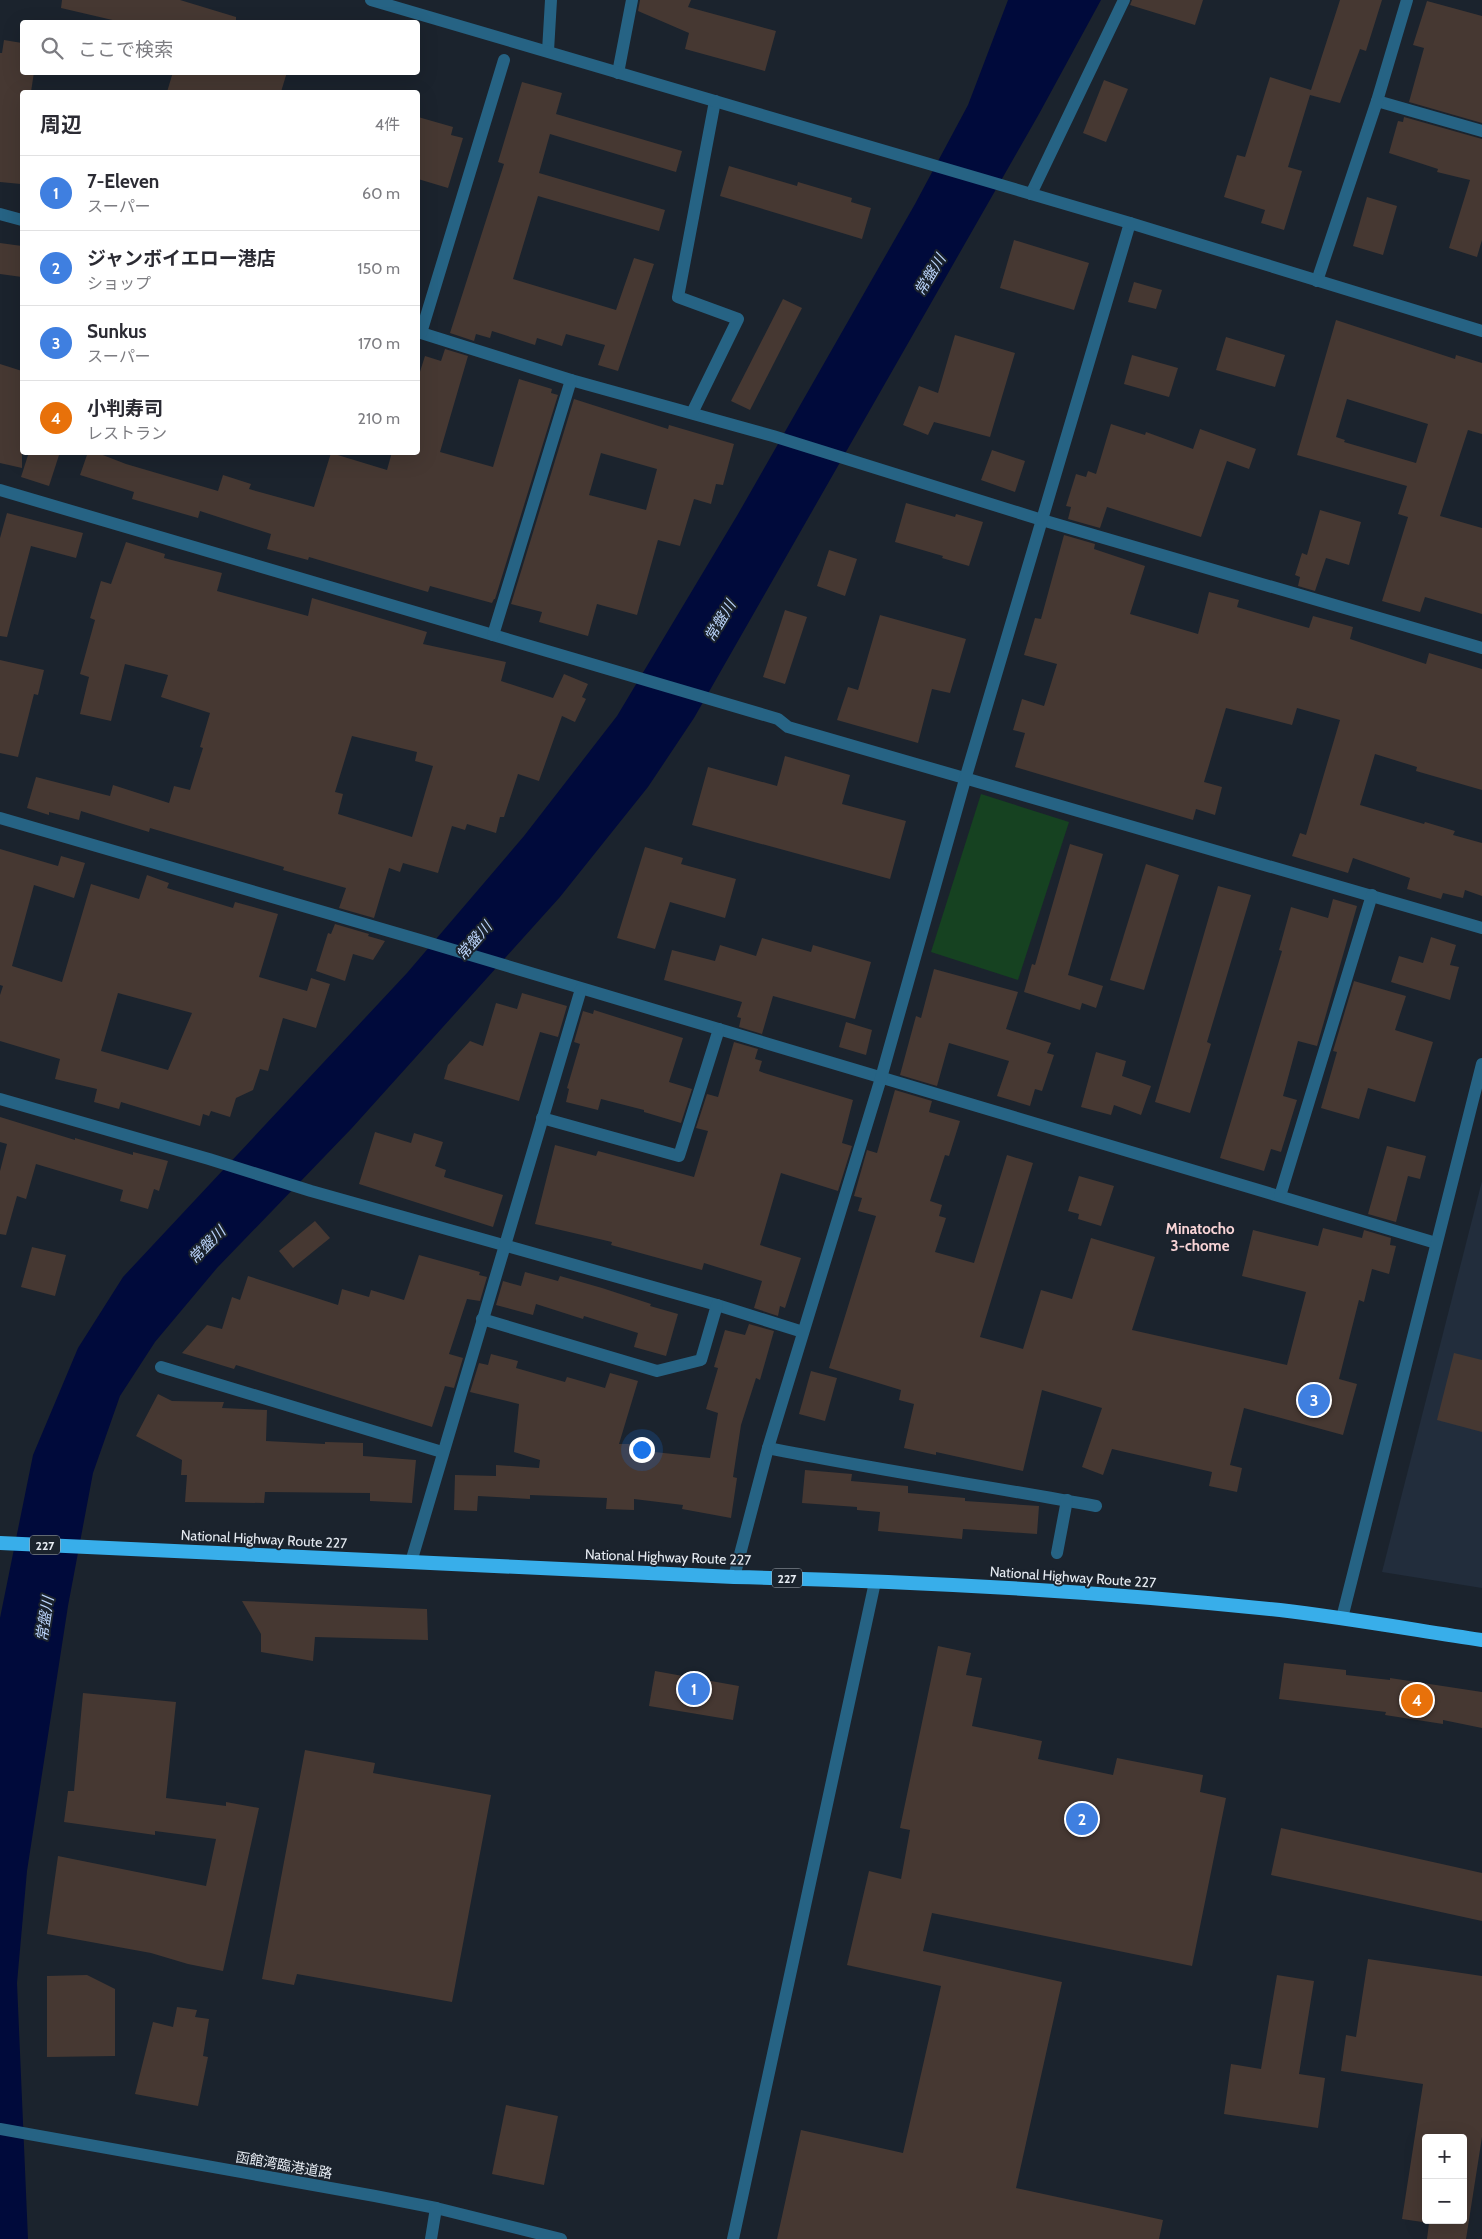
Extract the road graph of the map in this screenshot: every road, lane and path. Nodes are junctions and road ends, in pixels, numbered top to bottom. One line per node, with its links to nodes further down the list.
1 (371, 0): 6 (street)
2 (551, 0): 6 (street)
3 (632, 0): 8 (street)
4 (1124, 0): 12 (street)
5 (1407, 0): 10 (street)
6 (548, 52): 8 (street)
7 (504, 60): 17 (street)
8 (618, 73): 9 (street)
9 (715, 101): 12 (street); 21 (street)
10 (1378, 101): 11 (street); 16 (street)
11 (1482, 131)
12 (1031, 194): 15 (street)
13 (0, 214): 14 (street)
14 (20, 219)
15 (1130, 223): 16 (street); 23 (street)
16 (1317, 281): 18 (street)
17 (420, 330)
18 (1482, 331)
19 (420, 333): 20 (street)
20 (571, 380): 21 (street); 24 (street)
21 (692, 413): 23 (street)
22 (0, 490): 24 (street)
23 (1042, 520): 25 (street); 26 (street)
24 (493, 635): 26 (street)
25 (1482, 648)
26 (966, 776): 28 (street); 33 (street)
27 (0, 818): 30 (street)
28 (1372, 895): 29 (street); 36 (street)
29 (1482, 928)
30 (581, 989): 31 (street); 35 (street)
31 (719, 1029): 33 (street); 35 (street)
32 (1482, 1064): 37 (street)
33 (881, 1078): 36 (street); 41 (street)
34 (0, 1099): 38 (street)
35 (542, 1118): 38 (street)
36 (1280, 1196): 37 (street)
37 (1436, 1243): 52 (street)
38 (504, 1246): 39 (street); 40 (street)
39 (717, 1305): 40 (street); 41 (street)
40 (482, 1318): 44 (street)
41 (802, 1332): 43 (street)
42 (161, 1368): 44 (street)
43 (768, 1448): 45 (street); 50 (street)
44 (442, 1452): 49 (street)
45 (1067, 1500): 46 (street); 48 (street)
46 (1096, 1506)
47 (0, 1543): 49 (highway, National Highway Route 227 / 227)
48 (1057, 1553)
49 (411, 1562): 50 (highway, National Highway Route 227 / 227)
50 (734, 1577): 51 (highway, National Highway Route 227 / 227)
51 (875, 1582): 52 (highway, National Highway Route 227 / 227); 58 (street)
52 (1342, 1618): 53 (highway, National Highway Route 227 / 227)
53 (1482, 1640)
54 (0, 2129): 55 (street, 函館湾臨港道路)
55 (436, 2208): 56 (street); 57 (street, 函館湾臨港道路)
56 (431, 2239)
57 (561, 2239)
58 (733, 2239)

